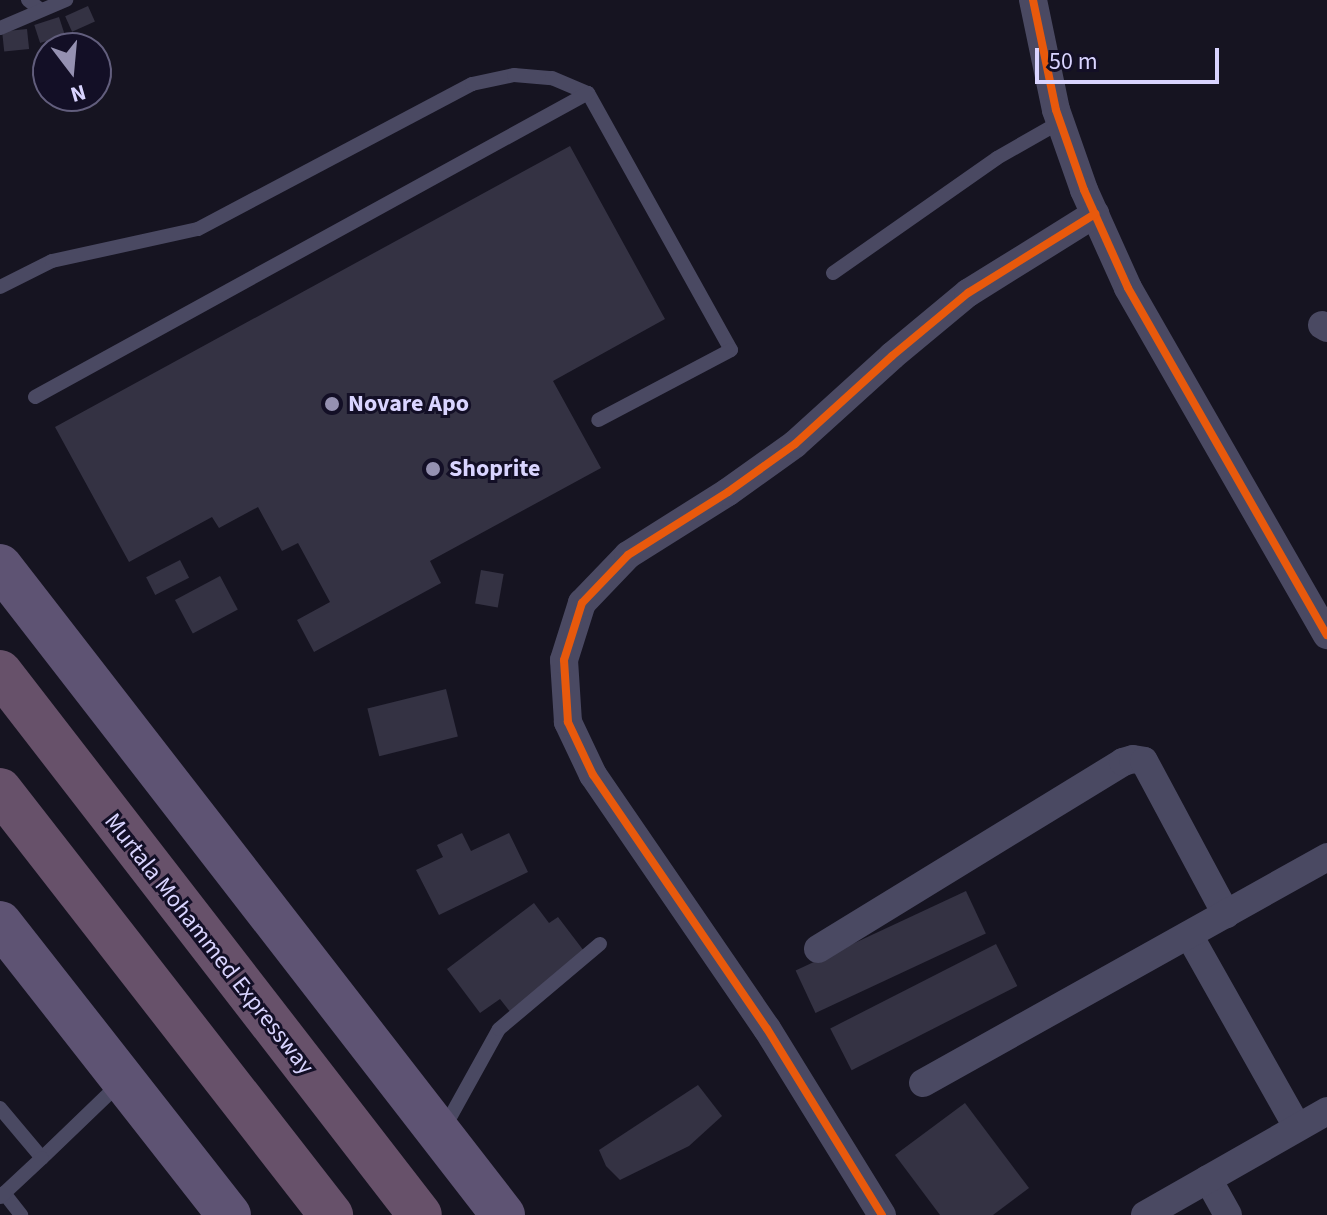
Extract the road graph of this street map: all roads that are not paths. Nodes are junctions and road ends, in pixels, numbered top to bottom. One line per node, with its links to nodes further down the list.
1 (28, 0): 4 (lane)
2 (66, 0): 4 (lane)
3 (1033, 0): 7 (street)
4 (41, 10): 5 (lane)
5 (0, 28)
6 (588, 93): 10 (lane); 11 (lane); 12 (lane)
7 (1060, 122): 8 (street); 9 (lane)
8 (1095, 214): 14 (street); 37 (street)
9 (833, 273)
10 (0, 287)
11 (35, 397)
12 (598, 420)
13 (0, 566): 28 (main road)
14 (1327, 635)
15 (0, 672): 35 (highway, Murtala Mohammed Expressway)
16 (0, 790): 34 (highway)
17 (1327, 857): 18 (street)
18 (1226, 914): 20 (street); 22 (street)
19 (0, 923): 23 (main road)
20 (1189, 935): 24 (street); 27 (street)
21 (600, 944): 28 (lane)
22 (818, 949)
23 (123, 1080): 29 (lane); 33 (main road)
24 (923, 1083)
25 (0, 1108): 29 (lane)
26 (1327, 1111): 27 (street)
27 (1297, 1127): 30 (street)
28 (440, 1136): 36 (main road)
29 (42, 1158): 31 (lane)
30 (1208, 1179): 38 (street); 39 (street)
31 (2, 1195): 32 (lane)
32 (21, 1215)
33 (229, 1215)
34 (331, 1215)
35 (420, 1215)
36 (503, 1215)
37 (882, 1215)
38 (1145, 1215)
39 (1228, 1215)

